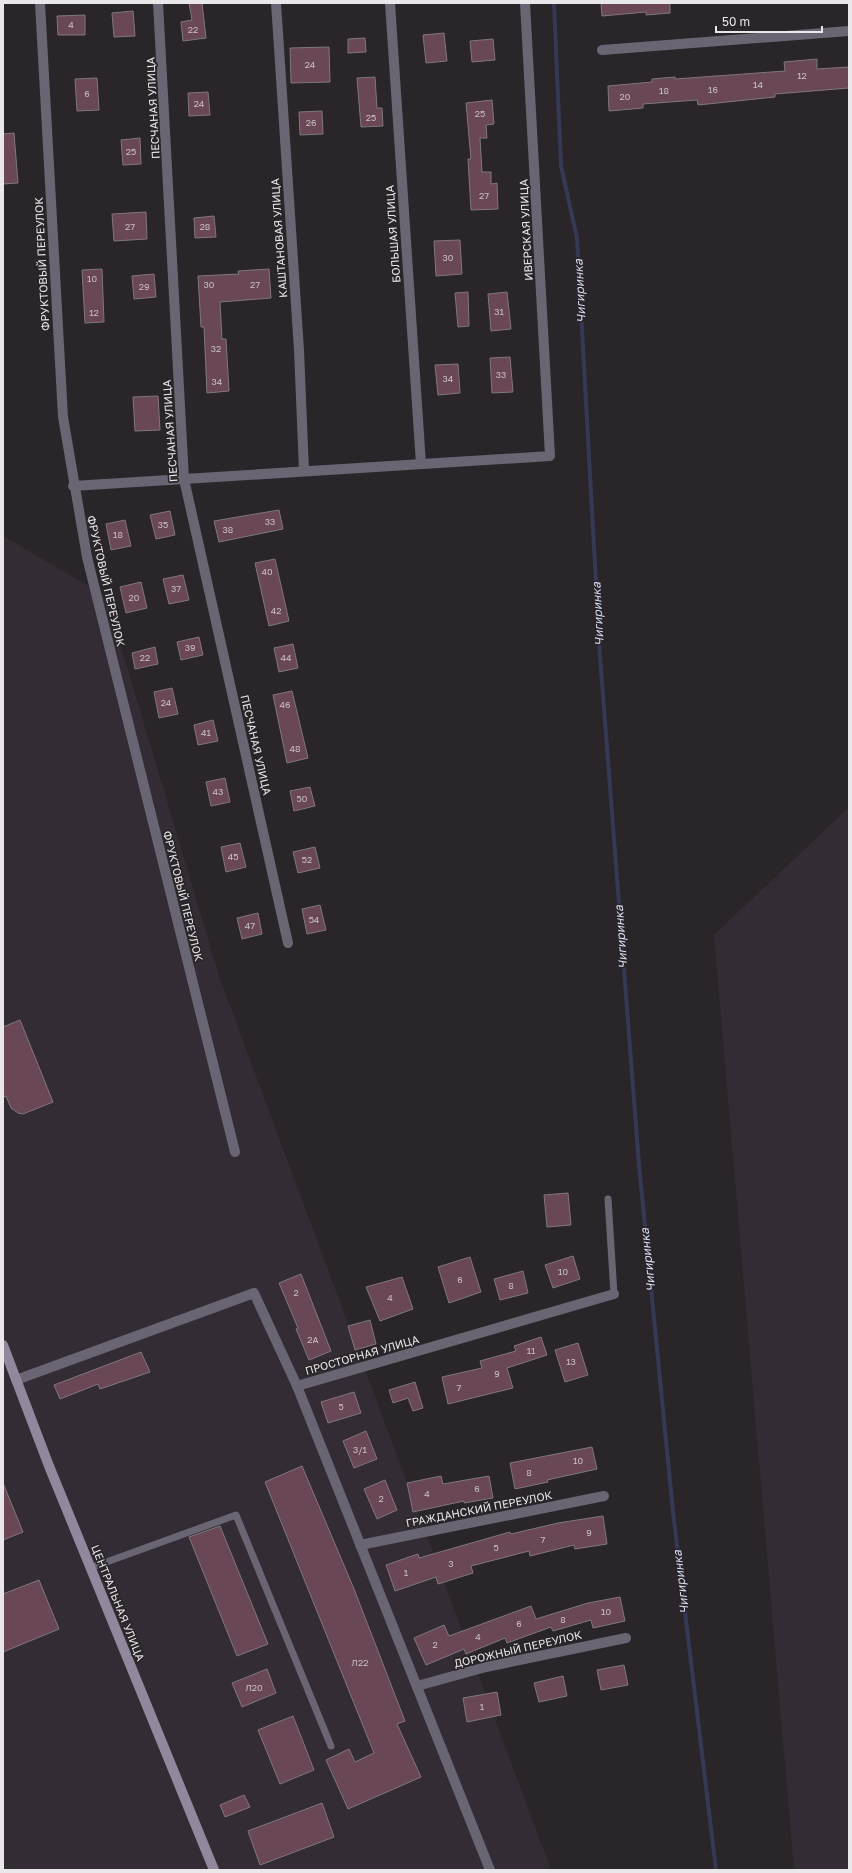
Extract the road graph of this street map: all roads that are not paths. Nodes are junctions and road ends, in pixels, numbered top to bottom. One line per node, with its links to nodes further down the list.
1 (40, 3): 11 (street, ФРУКТОВЫЙ ПЕРЕУЛОК)
2 (158, 3): 10 (street, ПЕСЧАНАЯ УЛИЦА)
3 (276, 3): 9 (street, КАШТАНОВАЯ УЛИЦА)
4 (390, 3): 8 (street, БОЛЬШАЯ УЛИЦА)
5 (525, 3): 8 (street, ИВЕРСКАЯ УЛИЦА)
6 (849, 31): 7 (street)
7 (602, 50)
8 (421, 464): 9 (street)
9 (304, 471): 10 (street)
10 (184, 479): 11 (street); 12 (street, ПЕСЧАНАЯ УЛИЦА)
11 (73, 486): 13 (street, ФРУКТОВЫЙ ПЕРЕУЛОК)
12 (288, 943)
13 (235, 1152)
14 (608, 1199): 15 (lane)
15 (614, 1294): 18 (street, ПРОСТОРНАЯ УЛИЦА)
16 (3, 1345): 17 (street, ЦЕНТРАЛЬНАЯ УЛИЦА)
17 (16, 1380): 18 (street, ПРОСТОРНАЯ УЛИЦА); 21 (street, ЦЕНТРАЛЬНАЯ УЛИЦА)
18 (297, 1386): 20 (street)
19 (604, 1496): 20 (street, ГРАЖДАНСКИЙ ПЕРЕУЛОК)
20 (360, 1545): 23 (street)
21 (90, 1568): 24 (lane); 25 (street, ЦЕНТРАЛЬНАЯ УЛИЦА)
22 (626, 1638): 23 (street, ДОРОЖНЫЙ ПЕРЕУЛОК)
23 (417, 1686): 26 (street)
24 (331, 1746)
25 (214, 1870)
26 (490, 1870)

